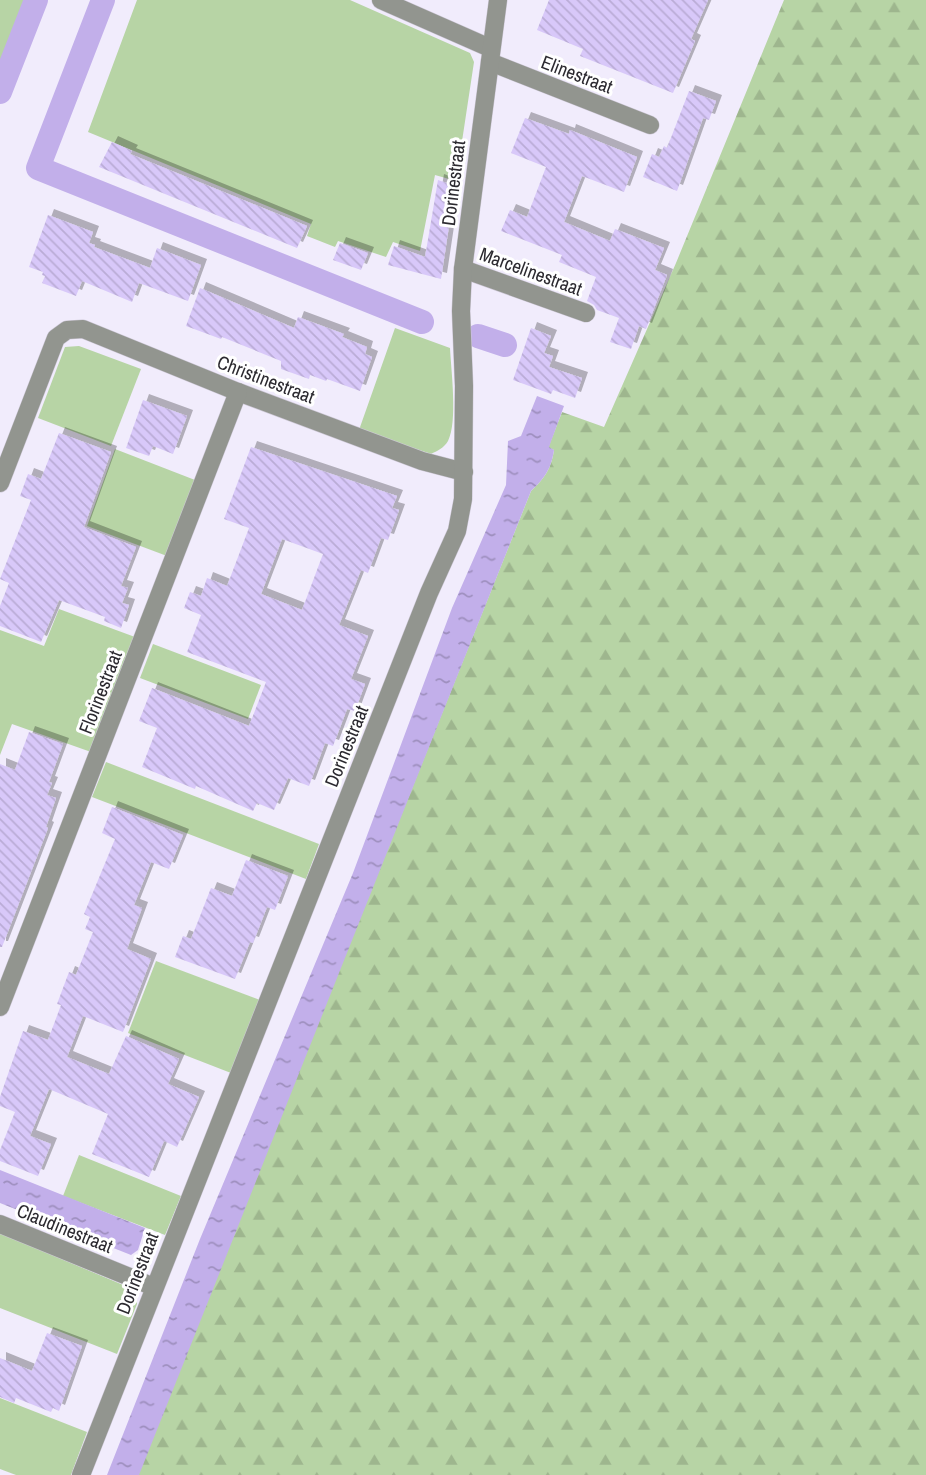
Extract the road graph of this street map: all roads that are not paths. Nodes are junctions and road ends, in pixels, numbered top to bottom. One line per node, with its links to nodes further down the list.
1 (381, 0): 3 (street, Elinestraat)
2 (498, 0): 3 (street, Dorinestraat)
3 (490, 55): 4 (street, Elinestraat); 5 (street, Dorinestraat)
4 (650, 125)
5 (463, 269): 6 (street, Marcelinestraat); 8 (street, Dorinestraat)
6 (586, 313)
7 (239, 392): 8 (street, Christinestraat); 9 (street, Christinestraat); 10 (street, Florinestraat)
8 (464, 472): 12 (street, Dorinestraat)
9 (0, 483)
10 (0, 1007)
11 (0, 1224): 12 (street, Claudinestraat)
12 (154, 1287): 13 (street, Dorinestraat)
13 (81, 1475)

